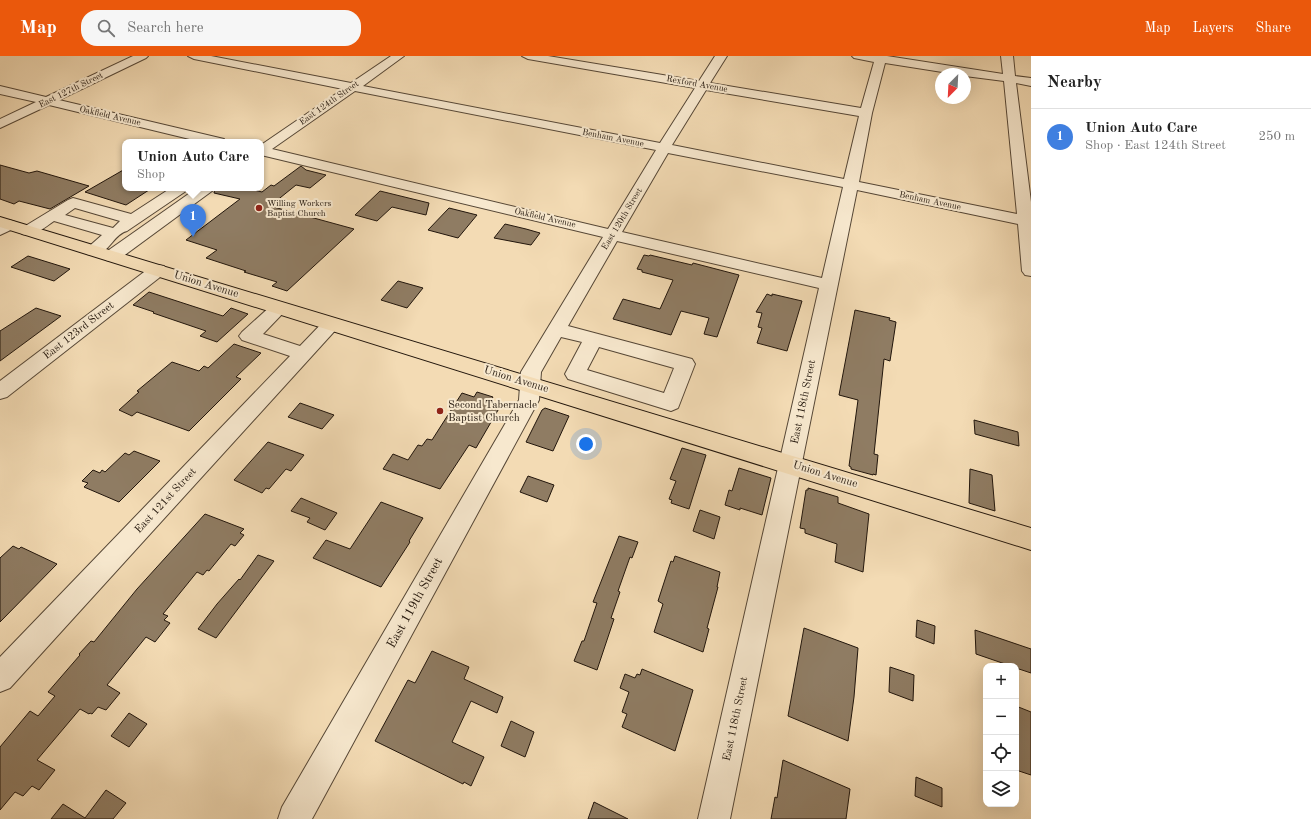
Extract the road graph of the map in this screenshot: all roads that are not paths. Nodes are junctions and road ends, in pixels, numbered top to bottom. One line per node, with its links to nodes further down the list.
1 (142, 56): 14 (street, East 127th Street)
2 (194, 56): 12 (street, Benham Avenue)
3 (398, 56): 12 (street, East 124th Street)
4 (528, 56): 11 (street, Rexford Avenue)
5 (721, 56): 11 (street, East 120th Street)
6 (858, 56): 8 (street)
7 (1007, 56): 9 (street)
8 (880, 58): 9 (street); 15 (street, East 118th Street)
9 (1010, 79): 10 (street); 26 (street)
10 (1031, 82)
11 (703, 85): 15 (street, Rexford Avenue); 18 (street, East 120th Street)
12 (353, 87): 18 (street, Benham Avenue); 19 (street, East 124th Street)
13 (0, 90): 14 (street, Oakfield Avenue)
14 (47, 102): 16 (street, East 127th Street); 17 (street, Oakfield Avenue)
15 (866, 113): 21 (street, East 118th Street)
16 (0, 124)
17 (205, 139)
18 (664, 148): 21 (street, Benham Avenue); 30 (street, East 120th Street)
19 (264, 149)
20 (264, 152): 30 (street, Oakfield Avenue)
21 (852, 185): 26 (street, Benham Avenue); 35 (street, East 118th Street)
22 (176, 191): 25 (street)
23 (203, 191): 32 (street)
24 (52, 216): 25 (street); 28 (street); 29 (street)
25 (133, 220): 29 (street)
26 (1028, 221): 34 (street)
27 (3, 226): 28 (main road, Union Avenue)
28 (28, 231): 31 (main road, Union Avenue)
29 (113, 233): 31 (street)
30 (613, 235): 35 (street, Oakfield Avenue); 38 (street, East 120th Street)
31 (93, 250): 32 (main road, Union Avenue)
32 (112, 256): 33 (main road, Union Avenue)
33 (158, 270): 36 (main road, Union Avenue); 42 (street, East 123rd Street)
34 (1031, 270)
35 (830, 285): 43 (street, East 118th Street)
36 (279, 308): 37 (main road, Union Avenue); 40 (street)
37 (332, 324): 40 (street, East 121st Street); 41 (main road, Union Avenue)
38 (556, 329): 39 (street); 41 (street, East 120th Street)
39 (593, 339): 39 (street)
40 (304, 354): 45 (street, East 121st Street)
41 (529, 384): 43 (main road, Union Avenue); 46 (street, East 119th Street)
42 (0, 392)
43 (790, 465): 44 (main road, Union Avenue); 47 (street, East 118th Street)
44 (1031, 539)
45 (0, 678)
46 (294, 819)
47 (714, 819)

